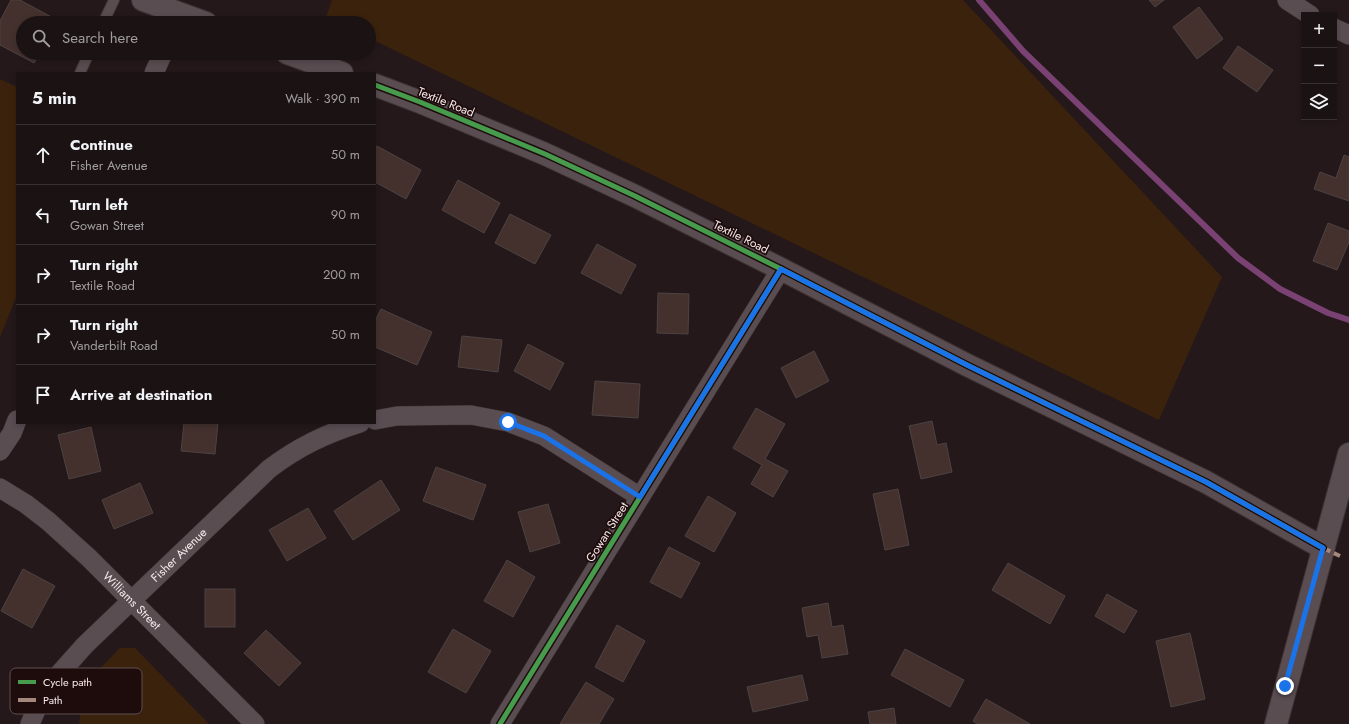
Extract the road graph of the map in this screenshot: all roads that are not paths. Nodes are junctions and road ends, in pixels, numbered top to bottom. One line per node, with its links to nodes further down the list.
1 (114, 0): 6 (lane)
2 (143, 0): 4 (street)
3 (1288, 0): 5 (street)
4 (178, 12): 7 (street)
5 (1306, 12)
6 (106, 16)
7 (188, 16)
8 (1337, 29): 9 (street)
9 (1349, 35)
10 (86, 60): 13 (lane)
11 (160, 60): 14 (street)
12 (307, 60): 15 (street)
13 (80, 72)
14 (154, 72)
15 (339, 72)
16 (376, 85): 17 (street, Textile Road)
17 (781, 269): 24 (street, Gowan Street); 25 (street, Textile Road)
18 (376, 420): 24 (street)
19 (16, 423): 21 (street)
20 (357, 424): 26 (street, Fisher Avenue)
21 (0, 451)
22 (1349, 454): 25 (street)
23 (0, 488): 26 (street, Williams Street)
24 (640, 497): 31 (street, Gowan Street)
25 (1323, 548): 32 (street)
26 (132, 601): 27 (street, Fisher Avenue); 30 (street, Williams Street)
27 (64, 668)
28 (34, 714): 29 (street, Fisher Avenue)
29 (30, 724)
30 (255, 724)
31 (500, 724)
32 (1276, 724)

